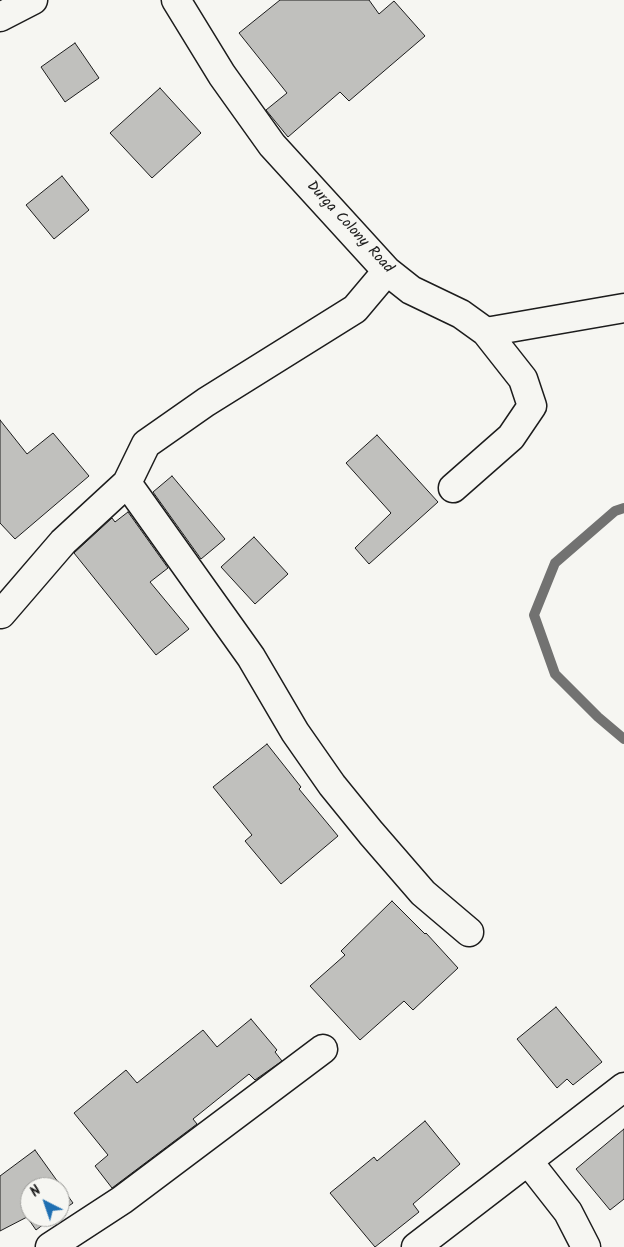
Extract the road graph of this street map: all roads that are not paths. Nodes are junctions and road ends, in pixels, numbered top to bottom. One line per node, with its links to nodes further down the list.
1 (33, 0): 3 (street)
2 (176, 0): 4 (street, Durga Colony Road)
3 (0, 17)
4 (387, 271): 6 (street, Durga Colony Road); 7 (street)
5 (624, 308): 6 (street)
6 (486, 332): 8 (street, Durga Colony Road)
7 (127, 483): 9 (street); 10 (street)
8 (452, 488)
9 (1, 614)
10 (469, 932)
11 (323, 1049): 14 (street)
12 (624, 1087): 13 (street)
13 (528, 1162): 15 (street); 16 (street)
14 (50, 1247)
15 (416, 1247)
16 (586, 1247)

